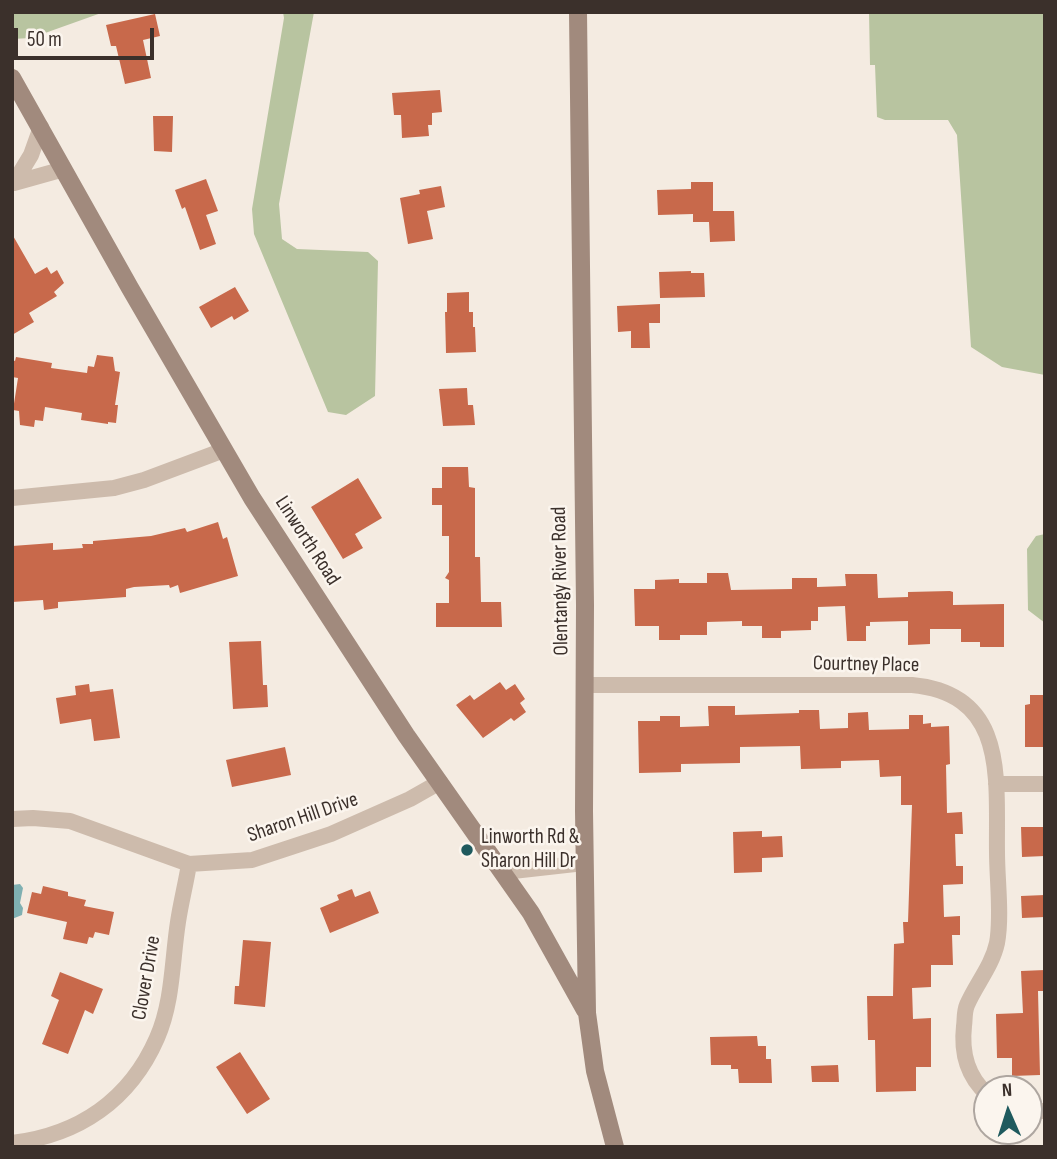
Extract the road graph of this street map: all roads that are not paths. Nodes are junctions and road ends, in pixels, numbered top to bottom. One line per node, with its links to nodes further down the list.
1 (578, 12): 8 (main road, Olentangy River Road)
2 (12, 78): 3 (main road, Linworth Road)
3 (41, 127): 4 (main road, Linworth Road); 5 (street)
4 (64, 169): 5 (street); 6 (main road, Linworth Road)
5 (13, 184)
6 (224, 450): 7 (street); 9 (main road, Linworth Road)
7 (12, 498)
8 (585, 685): 10 (street, Courtney Place); 13 (main road, Olentangy River Road)
9 (440, 782): 14 (street, Sharon Hill Drive); 15 (main road, Linworth Road)
10 (996, 784): 11 (street); 17 (street, Courtney Place)
11 (1045, 784)
12 (12, 819): 14 (street, Sharon Hill Drive)
13 (584, 863): 15 (street); 16 (main road, Olentangy River Road)
14 (189, 864): 18 (street, Clover Drive)
15 (504, 872): 16 (main road, Linworth Road)
16 (587, 1013): 19 (main road, Olentangy River Road)
17 (973, 1077)
18 (12, 1143)
19 (615, 1147)

